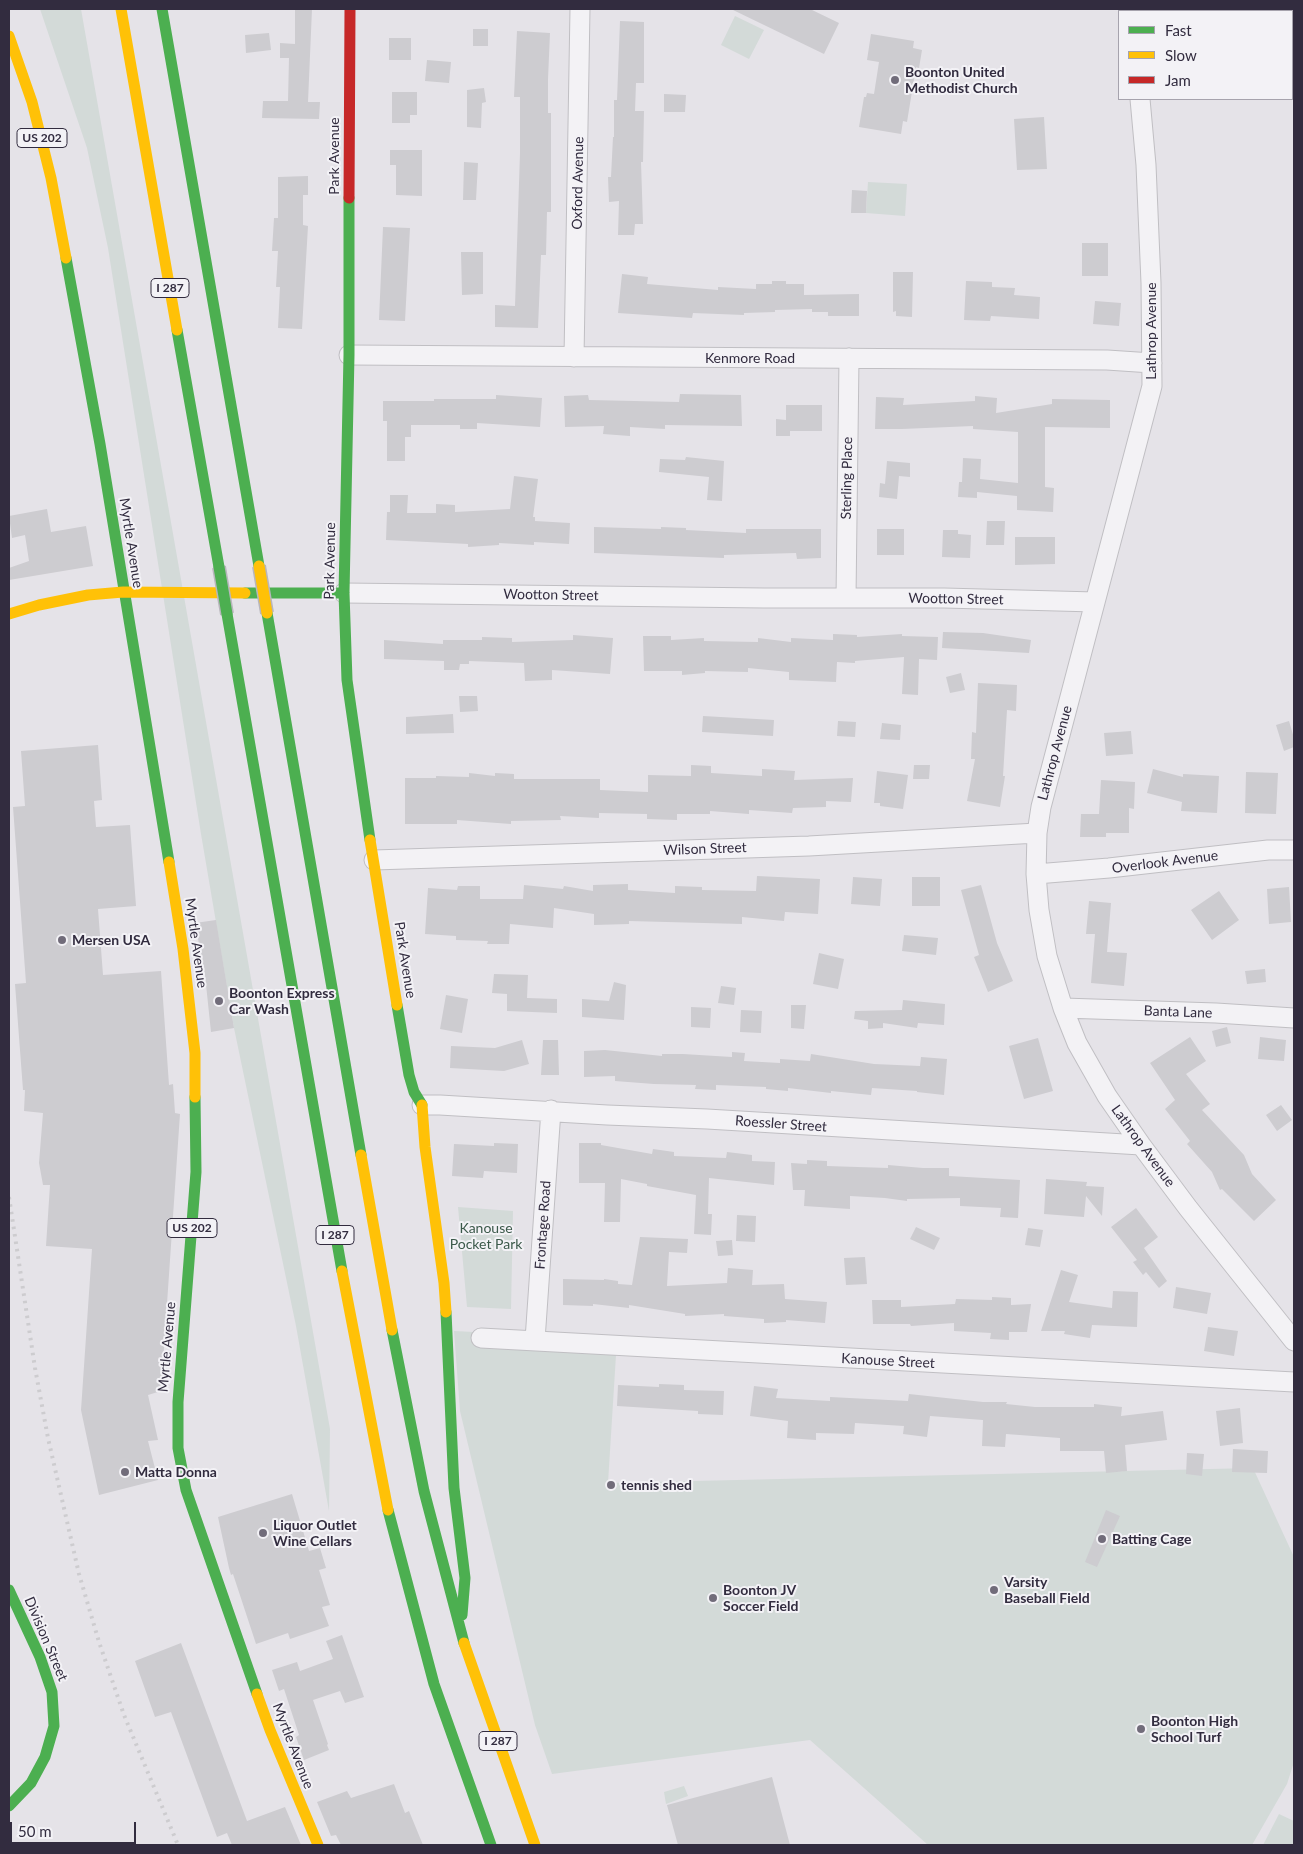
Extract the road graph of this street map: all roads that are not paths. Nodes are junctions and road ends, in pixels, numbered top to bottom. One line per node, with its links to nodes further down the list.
1 (121, 9): 33 (main road, I 287, bridge)
2 (162, 9): 30 (main road, I 287, bridge)
3 (350, 9): 7 (main road, Park Avenue)
4 (580, 9): 8 (street, Oxford Avenue)
5 (9, 36): 11 (main road, Myrtle Avenue / US 202)
6 (1140, 100): 10 (street, Lathrop Avenue)
7 (349, 355): 8 (street, Kenmore Road); 12 (main road, Park Avenue)
8 (574, 357): 9 (street, Kenmore Road)
9 (849, 358): 10 (street, Kenmore Road); 13 (street, Sterling Place)
10 (1152, 363): 14 (street, Lathrop Avenue)
11 (124, 592): 12 (main road, Wootton Street); 15 (main road, Wootton Street); 32 (main road, Myrtle Avenue / US 202)
12 (344, 593): 13 (street, Wootton Street); 18 (main road, Park Avenue)
13 (846, 598): 14 (street, Wootton Street)
14 (1095, 602): 16 (street, Lathrop Avenue)
15 (9, 614)
16 (1037, 833): 18 (street, Wilson Street); 19 (street, Lathrop Avenue)
17 (1294, 850): 19 (street, Overlook Avenue)
18 (374, 860): 22 (main road, Park Avenue)
19 (1036, 874): 20 (street, Lathrop Avenue)
20 (1062, 1008): 21 (street, Banta Lane); 24 (street, Lathrop Avenue)
21 (1294, 1018)
22 (422, 1105): 23 (street, Roessler Street); 30 (main road)
23 (551, 1110): 24 (street, Roessler Street); 26 (street, Frontage Road)
24 (1141, 1145): 27 (street, Lathrop Avenue)
25 (481, 1338): 26 (street, Kanouse Street)
26 (535, 1340): 28 (street, Kanouse Street)
27 (1294, 1342)
28 (1294, 1382)
29 (9, 1590): 31 (main road, Division Street)
30 (461, 1636): 34 (main road, I 287)
31 (9, 1806)
32 (318, 1845)
33 (490, 1845)
34 (535, 1845)

